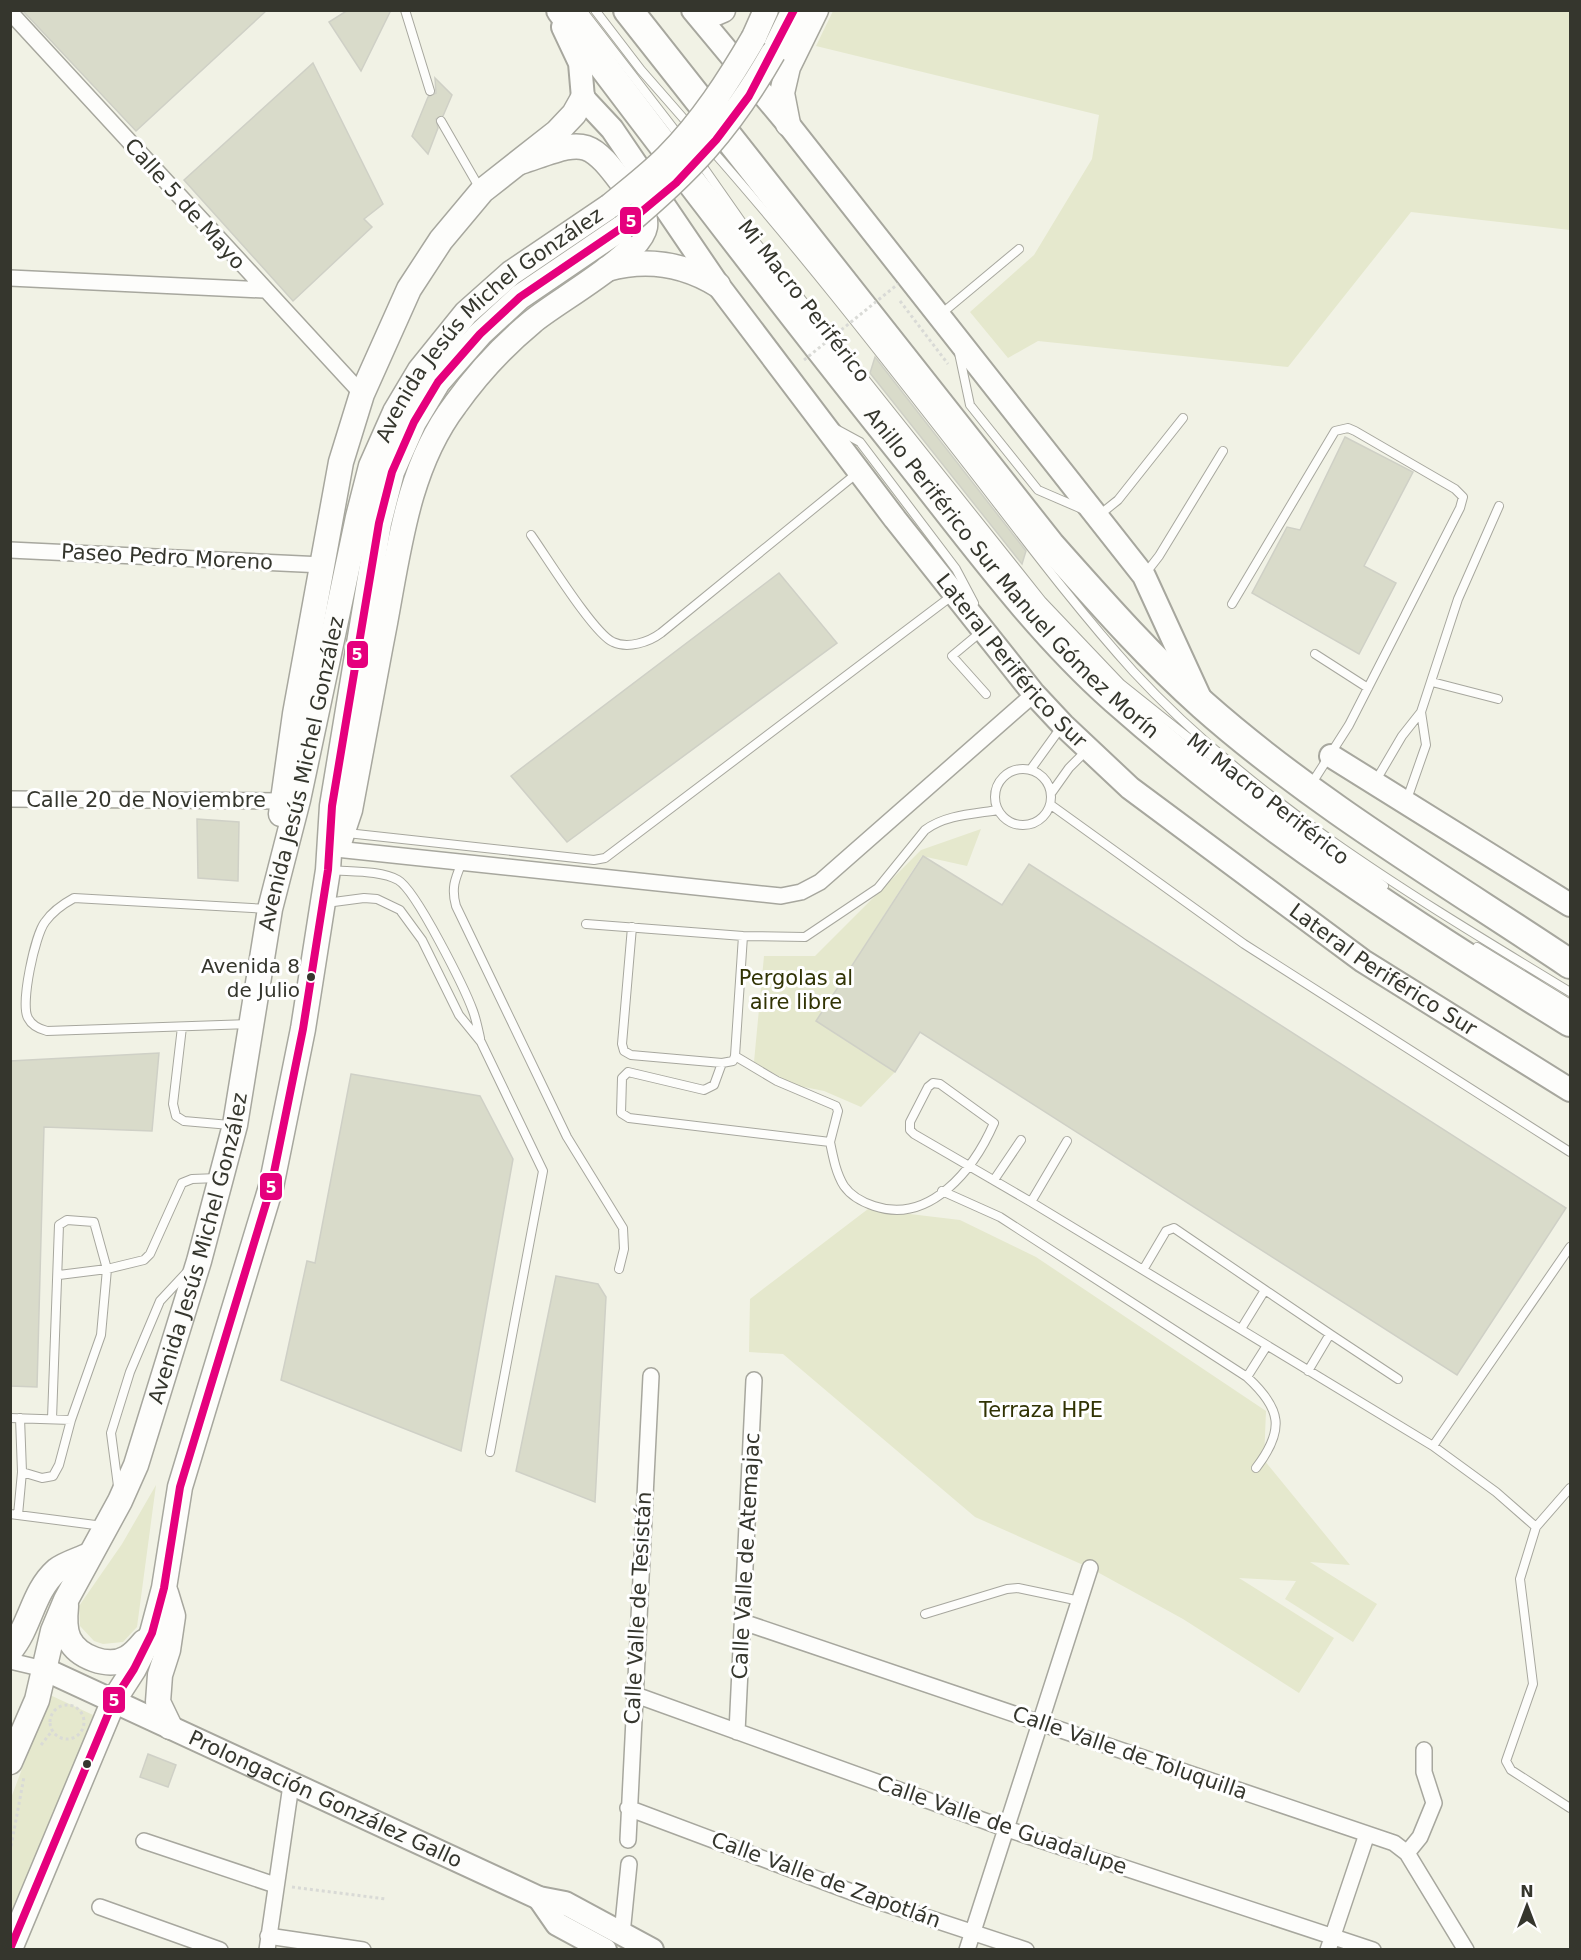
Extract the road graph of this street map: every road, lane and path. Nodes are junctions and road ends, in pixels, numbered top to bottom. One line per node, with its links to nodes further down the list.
1 (405, 10): 14 (lane)
2 (555, 10): 15 (street)
3 (561, 10): 77 (highway, Anillo Periférico Sur Manuel Gómez Morín)
4 (582, 10): 68 (lane, Mi Macro Periférico)
5 (595, 10): 18 (lane)
6 (628, 10): 51 (highway, Anillo Periférico Sur Manuel Gómez Morín)
7 (693, 10): 17 (street)
8 (702, 10): 9 (main road)
9 (723, 10)
10 (766, 10): 67 (main road, Avenida Jesús Michel González, bridge)
11 (794, 10): 65 (main road, Avenida Jesús Michel González, bridge)
12 (816, 10): 17 (main road)
13 (10, 12): 27 (street, Calle 5 de Mayo)
14 (430, 92)
15 (583, 98): 20 (main road); 26 (street, Lateral Periférico Sur)
16 (441, 121): 21 (lane)
17 (788, 124): 28 (street)
18 (696, 132)
19 (704, 140): 77 (lane, Mi Macro Periférico)
20 (520, 162): 21 (main road); 23 (main road)
21 (482, 191): 31 (main road)
22 (1019, 249): 28 (lane)
23 (607, 269): 26 (main road); 65 (main road)
24 (10, 278): 27 (street)
25 (898, 284): 30 (path, bridge)
26 (718, 285): 33 (street, Lateral Periférico Sur)
27 (264, 290): 31 (street, Calle 5 de Mayo)
28 (939, 315): 29 (street)
29 (955, 334): 37 (street); 37 (lane)
30 (804, 360)
31 (362, 394): 40 (main road)
32 (1183, 418): 37 (lane)
33 (821, 422): 35 (street, Lateral Periférico Sur); 44 (lane)
34 (1222, 451): 41 (lane)
35 (859, 472): 38 (lane); 42 (street, Lateral Periférico Sur)
36 (1499, 506): 46 (lane)
37 (1099, 516): 41 (street)
38 (531, 535)
39 (10, 550): 40 (street, Paseo Pedro Moreno)
40 (323, 564): 61 (main road)
41 (1144, 576): 51 (street)
42 (954, 593): 44 (street, Lateral Periférico Sur); 65 (lane)
43 (1232, 604): 47 (lane)
44 (989, 638): 48 (lane); 49 (street, Lateral Periférico Sur)
45 (1315, 654): 47 (lane)
46 (1431, 682): 50 (lane); 52 (lane)
47 (1368, 688): 55 (lane)
48 (986, 694)
49 (1034, 694): 53 (street, Lateral Periférico Sur); 66 (street)
50 (1498, 699)
51 (1203, 705): 58 (highway, Anillo Periférico Sur Manuel Gómez Morín)
52 (1421, 712): 57 (lane); 62 (lane)
53 (1063, 725): 54 (street, Lateral Periférico Sur); 56 (lane)
54 (1087, 750): 59 (lane); 83 (street, Lateral Periférico Sur)
55 (1331, 756): 57 (street); 58 (lane)
56 (1031, 769): 59 (lane); 64 (lane)
57 (1374, 783): 62 (street)
58 (1307, 789): 76 (highway, Anillo Periférico Sur Manuel Gómez Morín)
59 (1052, 792): 63 (lane)
60 (10, 799): 61 (street, Calle 20 de Noviembre)
61 (282, 801): 67 (main road)
62 (1406, 803): 70 (street)
63 (1051, 805): 64 (lane); 88 (lane)
64 (998, 810): 74 (lane)
65 (336, 851): 66 (street); 69 (main road, Avenida Jesús Michel González); 80 (lane)
66 (463, 861): 97 (lane)
67 (280, 864): 71 (main road, Avenida Jesús Michel González)
68 (1402, 899)
69 (323, 904): 80 (lane); 124 (main road, Avenida Jesús Michel González)
70 (1570, 905)
71 (270, 909): 78 (main road, Avenida Jesús Michel González); 79 (lane)
72 (586, 924): 73 (lane)
73 (632, 927): 74 (lane); 82 (lane)
74 (742, 936): 81 (lane)
75 (1471, 943): 77 (lane)
76 (1570, 964)
77 (1569, 1011)
78 (251, 1024): 79 (lane); 84 (main road, Avenida Jesús Michel González)
79 (182, 1027): 84 (lane)
80 (481, 1042): 114 (lane)
81 (735, 1056): 82 (lane); 87 (lane)
82 (722, 1063): 87 (lane)
83 (1570, 1090)
84 (235, 1125): 90 (main road, Avenida Jesús Michel González)
85 (1021, 1140): 91 (lane)
86 (1067, 1141): 93 (lane)
87 (830, 1142): 92 (lane)
88 (1570, 1152)
89 (971, 1167): 89 (lane); 91 (lane); 92 (lane)
90 (222, 1178): 95 (main road, Avenida Jesús Michel González); 96 (lane)
91 (994, 1180): 93 (lane)
92 (942, 1191): 106 (lane)
93 (1031, 1202): 98 (lane)
94 (1570, 1247): 113 (lane)
95 (199, 1261): 118 (main road, Avenida Jesús Michel González); 118 (lane)
96 (107, 1269): 99 (lane); 99 (lane); 112 (lane)
97 (619, 1269)
98 (1143, 1270): 100 (lane); 101 (lane)
99 (59, 1275): 111 (lane)
100 (1265, 1290): 101 (lane); 102 (lane)
101 (1241, 1329): 103 (lane)
102 (1330, 1334): 104 (lane); 107 (lane)
103 (1266, 1347): 104 (lane); 106 (lane)
104 (1308, 1371): 113 (lane)
105 (651, 1376): 133 (street, Calle Valle de Tesistán)
106 (1247, 1377): 115 (lane)
107 (1398, 1379)
108 (754, 1380): 128 (street, Calle Valle de Atemajac)
109 (10, 1418): 110 (lane)
110 (20, 1418): 111 (lane); 116 (lane)
111 (52, 1419): 112 (lane)
112 (71, 1420): 116 (lane)
113 (1433, 1446): 121 (lane)
114 (490, 1452)
115 (1256, 1468)
116 (22, 1472): 119 (lane)
117 (1570, 1490): 121 (lane)
118 (120, 1501): 120 (main road, Avenida Jesús Michel González)
119 (14, 1515): 120 (lane)
120 (105, 1526): 122 (main road, Avenida Jesús Michel González)
121 (1536, 1527): 144 (lane)
122 (87, 1556): 125 (main road, Avenida Jesús Michel González); 130 (main road)
123 (1090, 1568): 126 (street)
124 (164, 1588): 129 (main road, Avenida Jesús Michel González); 136 (main road)
125 (66, 1600): 129 (main road); 132 (main road, Avenida Jesús Michel González)
126 (1080, 1601): 127 (lane); 135 (street)
127 (925, 1614)
128 (742, 1622): 135 (street, Calle Valle de Toluquilla); 138 (street, Calle Valle de Atemajac)
129 (152, 1633): 134 (main road, Avenida Jesús Michel González)
130 (10, 1651)
131 (10, 1661): 132 (street)
132 (44, 1669): 134 (street, Prolongación González Gallo); 141 (main road, Avenida Jesús Michel González)
133 (633, 1694): 138 (street, Calle Valle de Guadalupe); 143 (street, Calle Valle de Tesistán)
134 (114, 1700): 136 (street, Prolongación González Gallo); 160 (main road, Avenida Jesús Michel González)
135 (1041, 1723): 145 (street); 146 (street, Calle Valle de Toluquilla)
136 (170, 1727): 142 (street, Prolongación González Gallo)
137 (52, 1731): 137 (path); 139 (path)
138 (737, 1732): 145 (street, Calle Valle de Guadalupe)
139 (39, 1748)
140 (1424, 1750): 150 (street)
141 (18, 1764): 149 (path)
142 (291, 1785): 152 (street); 153 (street, Prolongación González Gallo)
143 (628, 1808): 147 (street, Calle Valle de Tesistán); 156 (street, Calle Valle de Zapotlán)
144 (1570, 1808)
145 (1006, 1829): 156 (street); 159 (street, Calle Valle de Guadalupe)
146 (1367, 1834): 150 (street, Calle Valle de Toluquilla); 159 (street)
147 (628, 1840)
148 (144, 1841): 152 (street)
149 (10, 1852)
150 (1407, 1852): 168 (street)
151 (629, 1864): 157 (street)
152 (275, 1885): 154 (path); 158 (street)
153 (539, 1898): 157 (street, Prolongación González Gallo); 163 (street)
154 (386, 1899)
155 (100, 1907): 161 (street)
156 (973, 1932): 165 (street); 166 (street, Calle Valle de Zapotlán)
157 (622, 1934): 164 (street, Prolongación González Gallo)
158 (268, 1943): 162 (street)
159 (1330, 1943): 167 (street, Calle Valle de Guadalupe)
160 (10, 1949)
161 (220, 1950)
162 (363, 1950)
163 (605, 1950)
164 (652, 1950)
165 (967, 1950)
166 (1026, 1950)
167 (1373, 1950)
168 (1466, 1950)

